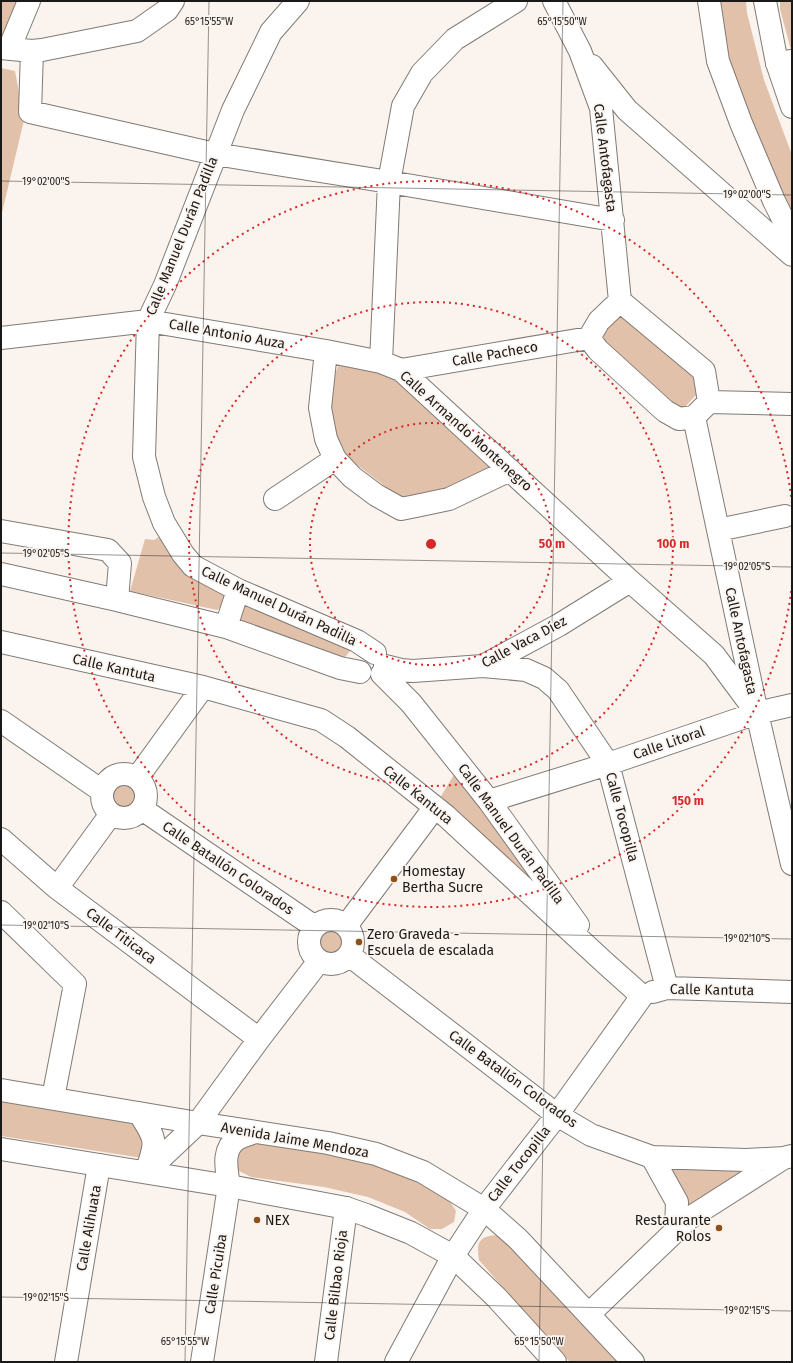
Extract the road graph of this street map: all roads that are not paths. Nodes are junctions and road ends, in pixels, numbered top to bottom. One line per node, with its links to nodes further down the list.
1 (29, 1): 8 (street)
2 (173, 1): 9 (street)
3 (298, 1): 13 (street, Calle Manuel Durán Padilla)
4 (516, 1): 14 (street)
5 (554, 1): 10 (street, Calle Antofagasta)
6 (709, 1): 16 (street)
7 (766, 1): 11 (street)
8 (5, 48): 9 (street)
9 (32, 51): 13 (street)
10 (580, 51): 15 (street, Calle Antofagasta); 17 (street)
11 (785, 62): 12 (street)
12 (792, 107)
13 (215, 154): 14 (street); 19 (street, Calle Manuel Durán Padilla)
14 (389, 182): 15 (street); 23 (street)
15 (613, 220): 18 (street, Calle Antofagasta)
16 (792, 237)
17 (792, 255)
18 (620, 301): 21 (street); 25 (street, Calle Antofagasta)
19 (148, 321): 20 (street, Calle Antonio Auza); 22 (street, Calle Antonio Auza); 34 (street, Calle Manuel Durán Padilla)
20 (1, 338)
21 (589, 338): 23 (street, Calle Pacheco); 25 (street)
22 (326, 351): 23 (street, Calle Antonio Auza); 26 (street)
23 (391, 366): 27 (street, Calle Armando Montenegro)
24 (792, 404): 25 (street)
25 (702, 410): 30 (street, Calle Antofagasta)
26 (335, 459): 27 (street); 28 (street)
27 (510, 470): 33 (street, Calle Armando Montenegro)
28 (275, 498)
29 (785, 516): 30 (street)
30 (718, 530): 42 (street, Calle Antofagasta)
31 (1, 531): 35 (street)
32 (1, 574): 35 (street)
33 (630, 581): 39 (street, Calle Vaca Díez); 42 (street, Calle Armando Montenegro)
34 (238, 590): 36 (street); 38 (street, Calle Manuel Durán Padilla)
35 (118, 600): 36 (street)
36 (226, 626): 38 (street)
37 (1, 642): 40 (street, Calle Kantuta)
38 (381, 664): 39 (street, Calle Vaca Díez); 47 (street, Calle Manuel Durán Padilla)
39 (483, 666): 44 (street, Calle Tocopilla)
40 (203, 688): 45 (street); 48 (street, Calle Kantuta)
41 (792, 705): 42 (street, Calle Litoral)
42 (757, 713): 44 (street, Calle Litoral); 52 (street, Calle Antofagasta)
43 (1, 722): 46 (street)
44 (608, 764): 47 (street, Calle Litoral); 60 (street, Calle Tocopilla)
45 (137, 778): 46 (street); 49 (street)
46 (102, 791): 50 (street)
47 (489, 802): 59 (street, Calle Manuel Durán Padilla)
48 (434, 807): 55 (street); 59 (street, Calle Kantuta)
49 (142, 809): 50 (street); 56 (street, Calle Batallón Colorados)
50 (111, 814): 53 (street)
51 (1, 839): 53 (street, Calle Titicaca)
52 (792, 864)
53 (57, 888): 63 (street, Calle Titicaca)
54 (1, 912): 65 (street)
55 (346, 926): 56 (street); 57 (street)
56 (314, 927): 58 (street)
57 (349, 955): 58 (street); 67 (street, Calle Batallón Colorados)
58 (319, 961): 63 (street)
59 (604, 962): 62 (street, Calle Kantuta)
60 (667, 988): 61 (street, Calle Kantuta); 62 (street, Calle Kantuta)
61 (792, 992)
62 (642, 996): 67 (street, Calle Tocopilla)
63 (259, 1039): 68 (street)
64 (1, 1090): 65 (street, Avenida Jaime Mendoza)
65 (54, 1098): 66 (street, Avenida Jaime Mendoza)
66 (139, 1113): 68 (street, Avenida Jaime Mendoza); 74 (street)
67 (557, 1115): 71 (street, Calle Batallón Colorados); 77 (street, Calle Tocopilla)
68 (198, 1123): 69 (street, Avenida Jaime Mendoza); 74 (street)
69 (255, 1132): 75 (street, Calle Picuiba); 77 (street, Avenida Jaime Mendoza)
70 (1, 1149): 73 (street)
71 (652, 1157): 72 (street, Calle Batallón Colorados); 78 (street)
72 (788, 1157): 78 (street)
73 (99, 1165): 74 (street); 81 (street, Calle Alihuata)
74 (146, 1172): 75 (street)
75 (229, 1186): 76 (street); 82 (street, Calle Picuiba)
76 (346, 1208): 79 (street); 83 (street, Calle Bilbao Rioja)
77 (484, 1209): 79 (street, Calle Tocopilla); 80 (street, Avenida Jaime Mendoza)
78 (676, 1231): 80 (street)
79 (453, 1256): 84 (street, Calle Tocopilla); 85 (street)
80 (589, 1314): 86 (street, Avenida Jaime Mendoza)
81 (66, 1362)
82 (202, 1362)
83 (326, 1362)
84 (396, 1362)
85 (555, 1362)
86 (633, 1362)

